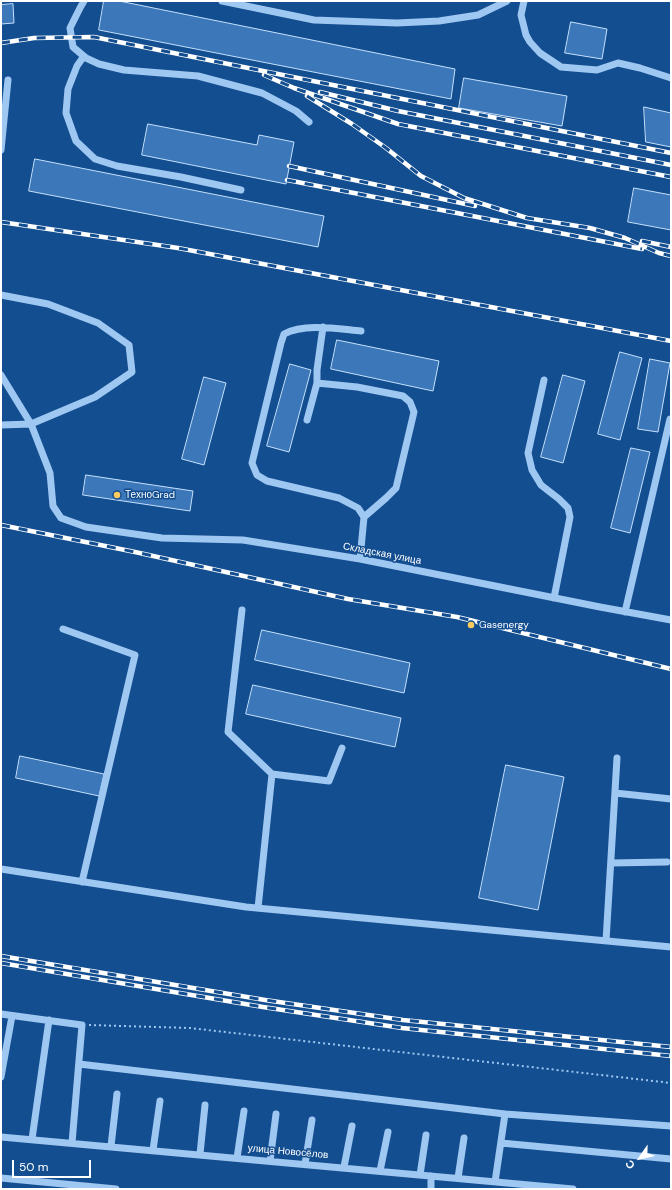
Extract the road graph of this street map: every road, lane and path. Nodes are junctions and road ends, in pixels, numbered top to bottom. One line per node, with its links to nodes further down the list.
1 (84, 1): 5 (street)
2 (222, 1): 3 (street)
3 (507, 1)
4 (524, 1): 6 (street)
5 (84, 56): 8 (street); 10 (street)
6 (671, 78)
7 (8, 80): 9 (street)
8 (309, 122)
9 (1, 150)
10 (242, 190)
11 (1, 295): 19 (street)
12 (323, 328): 13 (street); 16 (street); 21 (street)
13 (361, 331)
14 (1, 375): 19 (street, Складская улица)
15 (544, 380): 23 (street)
16 (317, 383): 18 (street); 21 (street)
17 (670, 419): 25 (street)
18 (307, 420)
19 (31, 424): 20 (street); 22 (street, Складская улица)
20 (1, 425)
21 (364, 517): 22 (street)
22 (360, 559): 23 (street, Складская улица)
23 (554, 598): 25 (street, Складская улица)
24 (242, 610): 30 (street)
25 (625, 612): 26 (street, Складская улица)
26 (671, 620)
27 (63, 629): 36 (street)
28 (342, 748): 30 (street)
29 (617, 758): 31 (street)
30 (272, 774): 37 (street)
31 (615, 793): 32 (street); 34 (street)
32 (671, 799)
33 (667, 862): 34 (street)
34 (610, 863): 38 (street)
35 (1, 869): 36 (street)
36 (82, 882): 37 (street)
37 (258, 908): 38 (street)
38 (606, 941): 39 (street)
39 (671, 947)
40 (1, 1014): 41 (street)
41 (12, 1016): 42 (street); 45 (street)
42 (49, 1020): 43 (street); 60 (street)
43 (82, 1025): 44 (street); 46 (path)
44 (79, 1064): 52 (street); 61 (street)
45 (1, 1077)
46 (671, 1083)
47 (117, 1094): 63 (street)
48 (160, 1101): 64 (street)
49 (205, 1105): 65 (street)
50 (244, 1111): 66 (street)
51 (276, 1114): 68 (street)
52 (505, 1114): 55 (street); 62 (street)
53 (312, 1120): 69 (street)
54 (352, 1126): 70 (street)
55 (671, 1126)
56 (388, 1132): 71 (street)
57 (426, 1135): 72 (street)
58 (1, 1137): 60 (street, улица Новосёлов)
59 (464, 1138): 75 (street)
60 (32, 1139): 61 (street, улица Новосёлов)
61 (72, 1143): 63 (street, улица Новосёлов)
62 (501, 1143): 67 (street); 76 (street)
63 (111, 1146): 64 (street, улица Новосёлов)
64 (153, 1150): 65 (street, улица Новосёлов)
65 (200, 1154): 66 (street, улица Новосёлов)
66 (237, 1158): 68 (street, улица Новосёлов)
67 (671, 1159)
68 (270, 1161): 69 (street, улица Новосёлов)
69 (305, 1164): 70 (street, улица Новосёлов)
70 (344, 1167): 71 (street, улица Новосёлов)
71 (380, 1171): 72 (street, улица Новосёлов)
72 (420, 1175): 73 (street, улица Новосёлов)
73 (431, 1176): 75 (street, улица Новосёлов); 78 (street)
74 (1, 1178): 77 (street)
75 (458, 1178): 76 (street, улица Новосёлов)
76 (495, 1182): 79 (street, улица Новосёлов)
77 (116, 1189)
78 (431, 1189)
79 (573, 1189)

